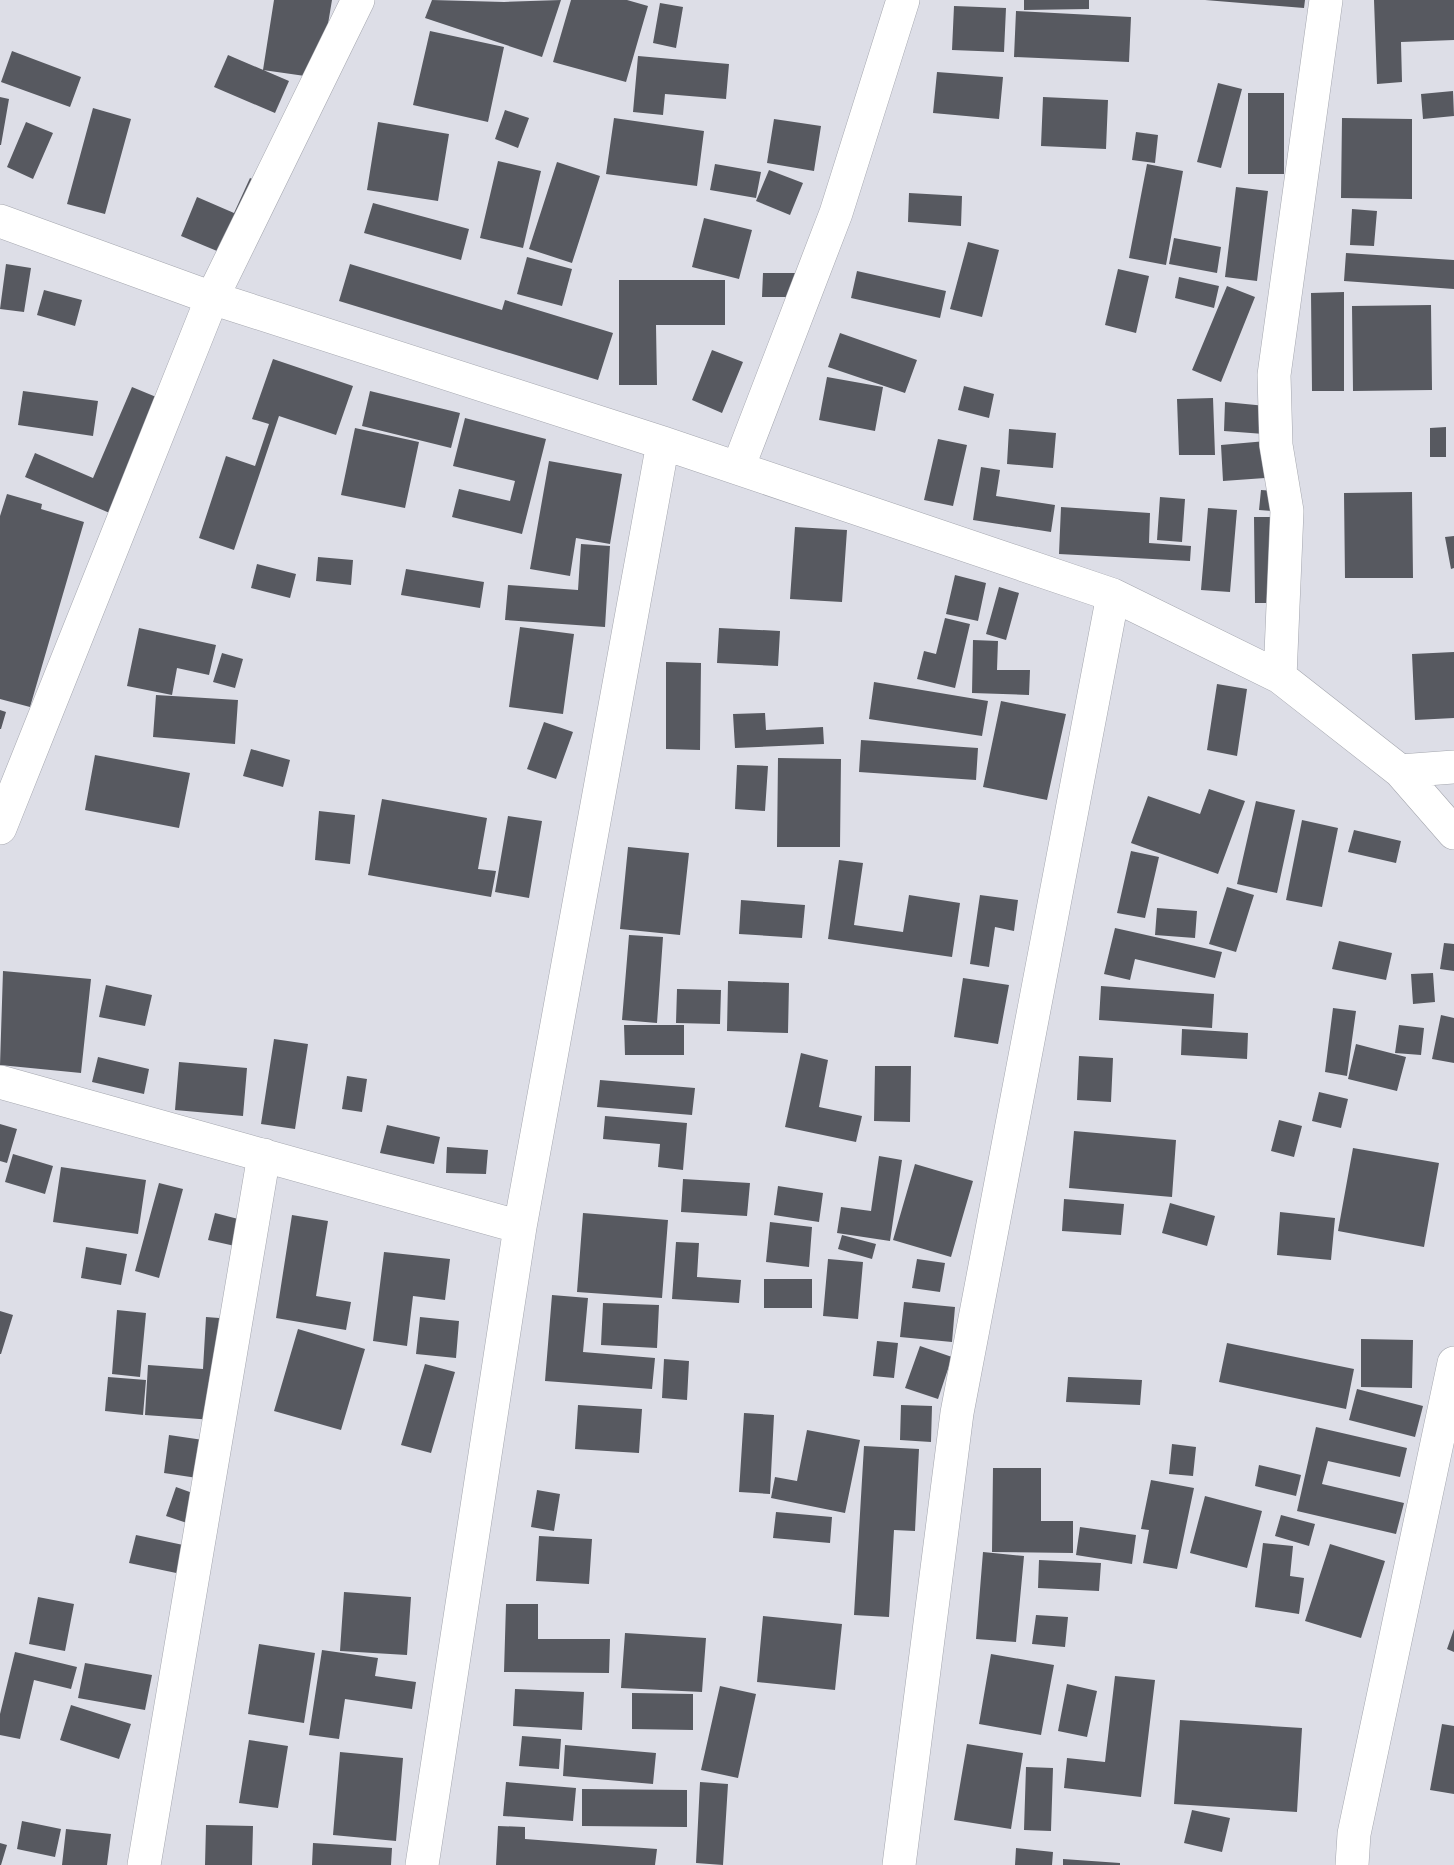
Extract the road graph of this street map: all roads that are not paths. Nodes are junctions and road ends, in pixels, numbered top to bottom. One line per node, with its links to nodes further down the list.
1 (358, 0): 5 (street)
2 (903, 0): 7 (street)
3 (1326, 0): 9 (street)
4 (0, 221): 5 (street)
5 (212, 298): 6 (street); 12 (street)
6 (663, 443): 7 (street); 16 (street)
7 (738, 468): 8 (street)
8 (1113, 595): 9 (street); 20 (street)
9 (1280, 677): 11 (street)
10 (1454, 767): 11 (street)
11 (1400, 771): 13 (street)
12 (0, 828)
13 (1454, 833)
14 (0, 1082): 15 (street)
15 (264, 1155): 16 (street); 18 (street)
16 (520, 1227): 19 (street)
17 (1454, 1363): 21 (street)
18 (144, 1865)
19 (422, 1865)
20 (899, 1865)
21 (1352, 1865)

